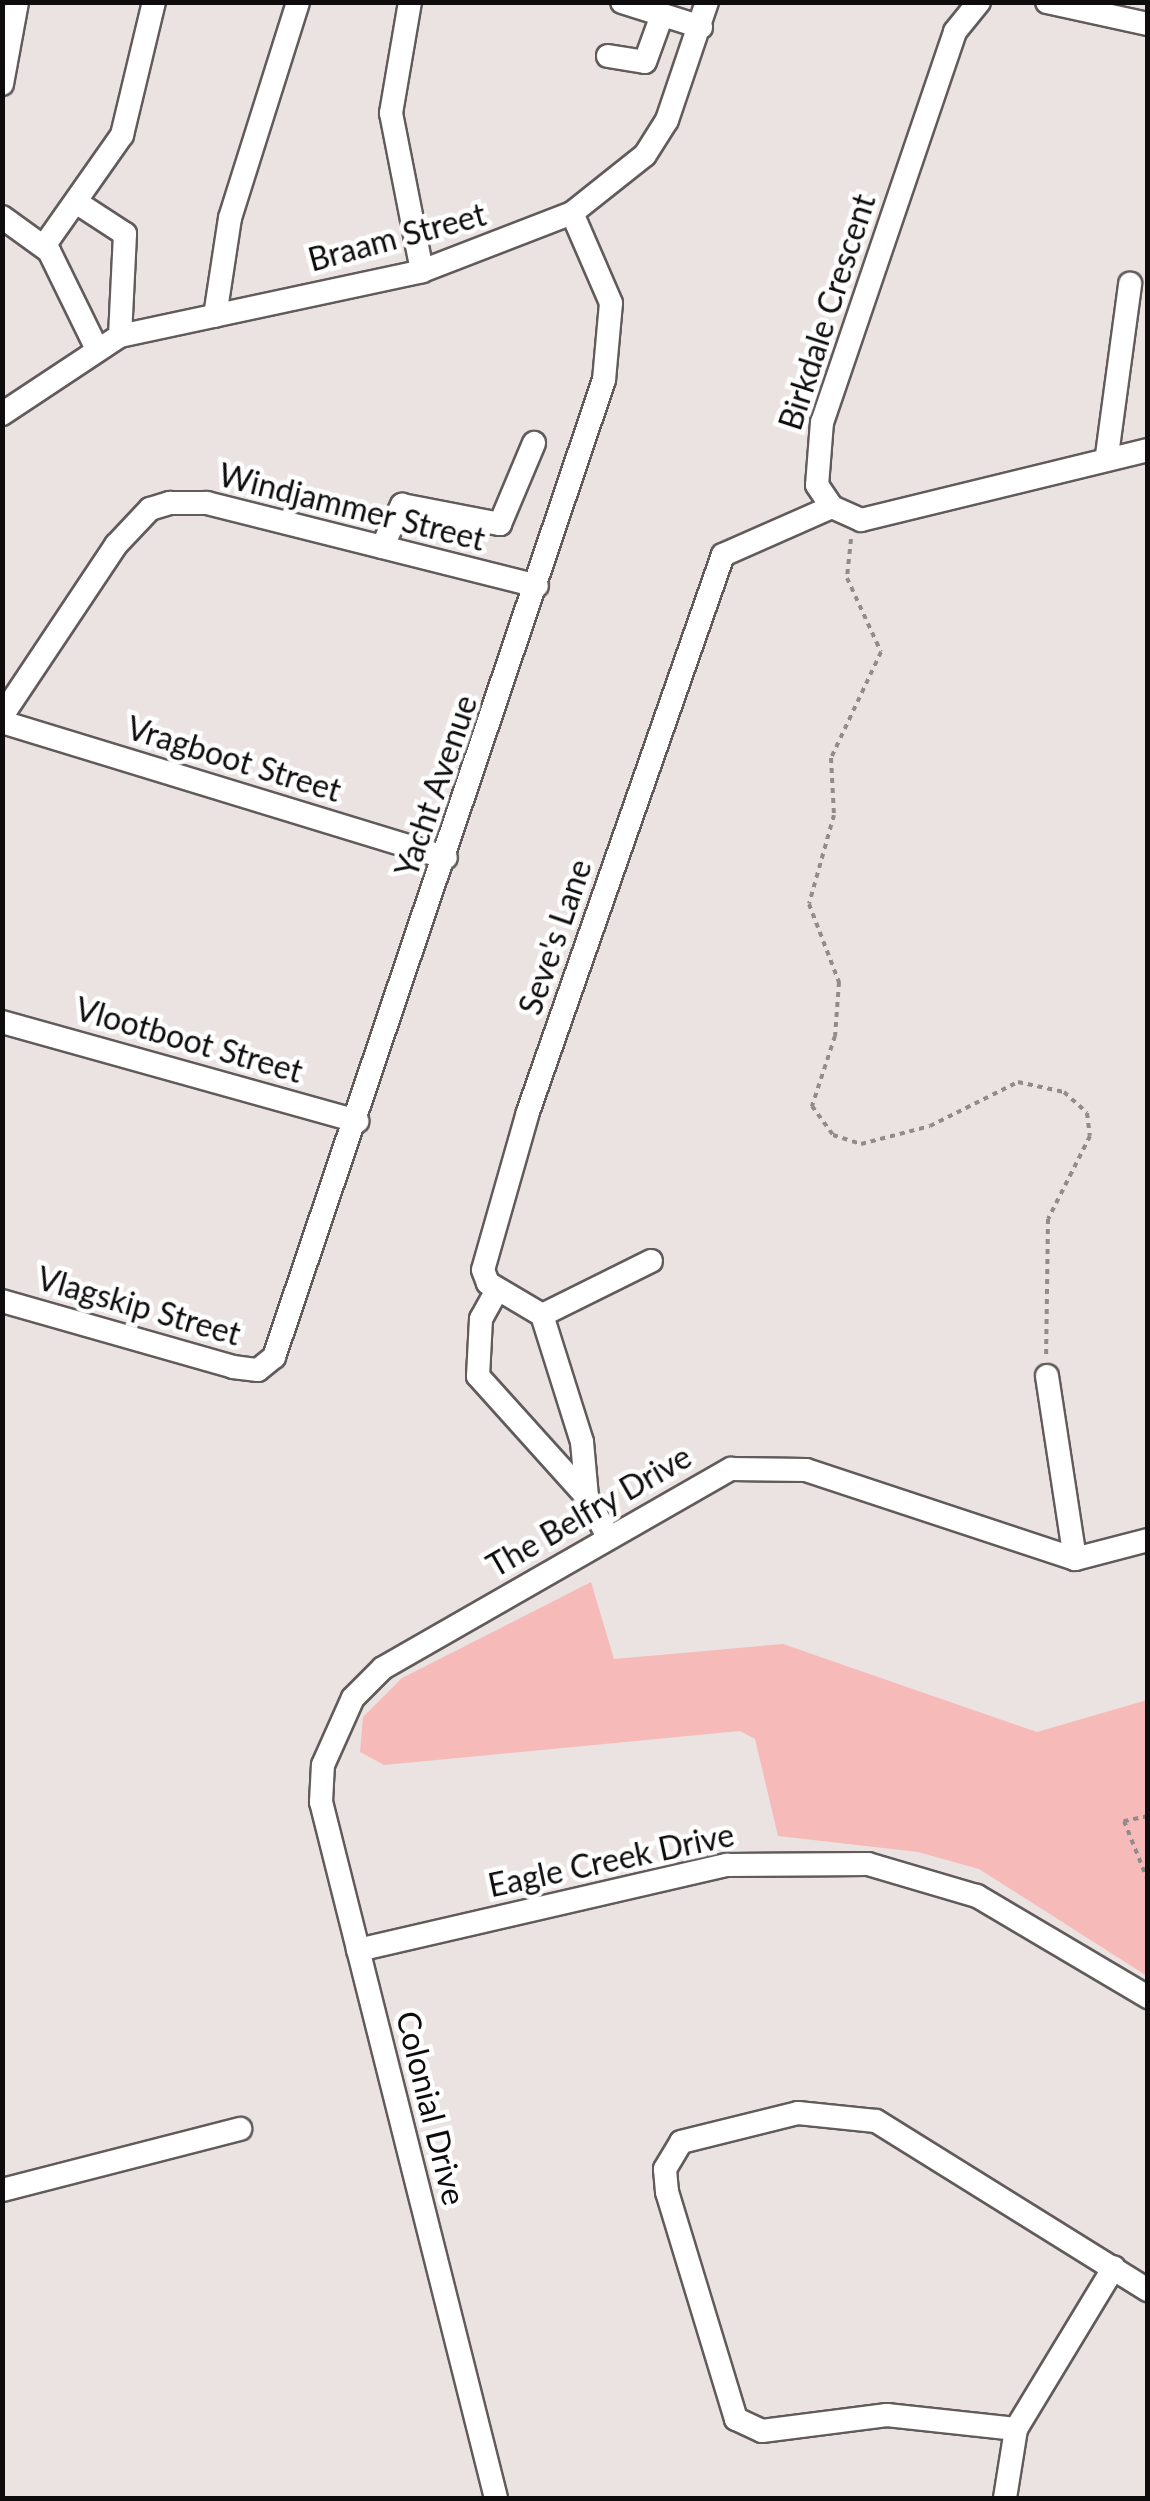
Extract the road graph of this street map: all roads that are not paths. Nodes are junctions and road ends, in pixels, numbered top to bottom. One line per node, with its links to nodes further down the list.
1 (17, 2): 13 (street)
2 (154, 2): 14 (street)
3 (298, 2): 20 (street)
4 (410, 2): 18 (street)
5 (622, 2): 9 (street)
6 (706, 2): 11 (street, Braam Street)
7 (980, 2): 27 (street, Birkdale Crescent)
8 (1047, 2): 10 (street)
9 (662, 15): 11 (street); 12 (street)
10 (1148, 24)
11 (701, 26): 15 (street, Braam Street)
12 (608, 56)
13 (2, 84)
14 (80, 204): 17 (street); 21 (street)
15 (572, 213): 18 (street, Braam Street); 29 (street, Yacht Avenue)
16 (2, 218): 17 (street)
17 (44, 246): 22 (street)
18 (422, 272): 20 (street, Braam Street)
19 (1130, 284): 26 (street)
20 (215, 316): 21 (street, Braam Street)
21 (120, 336): 22 (street, Braam Street)
22 (95, 345): 23 (street, Braam Street)
23 (2, 414)
24 (534, 443): 28 (street)
25 (1148, 450): 26 (street)
26 (1107, 455): 27 (street)
27 (832, 507): 35 (street, Seve's Lane)
28 (382, 547): 29 (street, Windjammer Street); 30 (street, Windjammer Street)
29 (537, 586): 31 (street, Yacht Avenue)
30 (2, 719): 31 (street, Vragboot Street)
31 (446, 858): 33 (street, Yacht Avenue)
32 (2, 1022): 33 (street, Vlootboot Street)
33 (357, 1121): 38 (street, Yacht Avenue)
34 (651, 1261): 37 (street)
35 (497, 1290): 37 (street); 40 (street)
36 (2, 1301): 38 (street, Vlagskip Street)
37 (542, 1315): 40 (street)
38 (258, 1370)
39 (1047, 1376): 43 (street)
40 (588, 1497): 41 (street)
41 (608, 1535): 43 (street, The Belfry Drive); 44 (street, The Belfry Drive)
42 (1148, 1540): 43 (street)
43 (1075, 1559)
44 (333, 1732): 45 (street, Colonial Drive)
45 (358, 1950): 46 (street, Eagle Creek Drive); 52 (street, Colonial Drive)
46 (1148, 1997)
47 (240, 2129): 48 (street)
48 (2, 2190)
49 (1114, 2267): 50 (street); 51 (street); 51 (street)
50 (1148, 2290)
51 (1016, 2429): 53 (street)
52 (496, 2498)
53 (1005, 2498)

